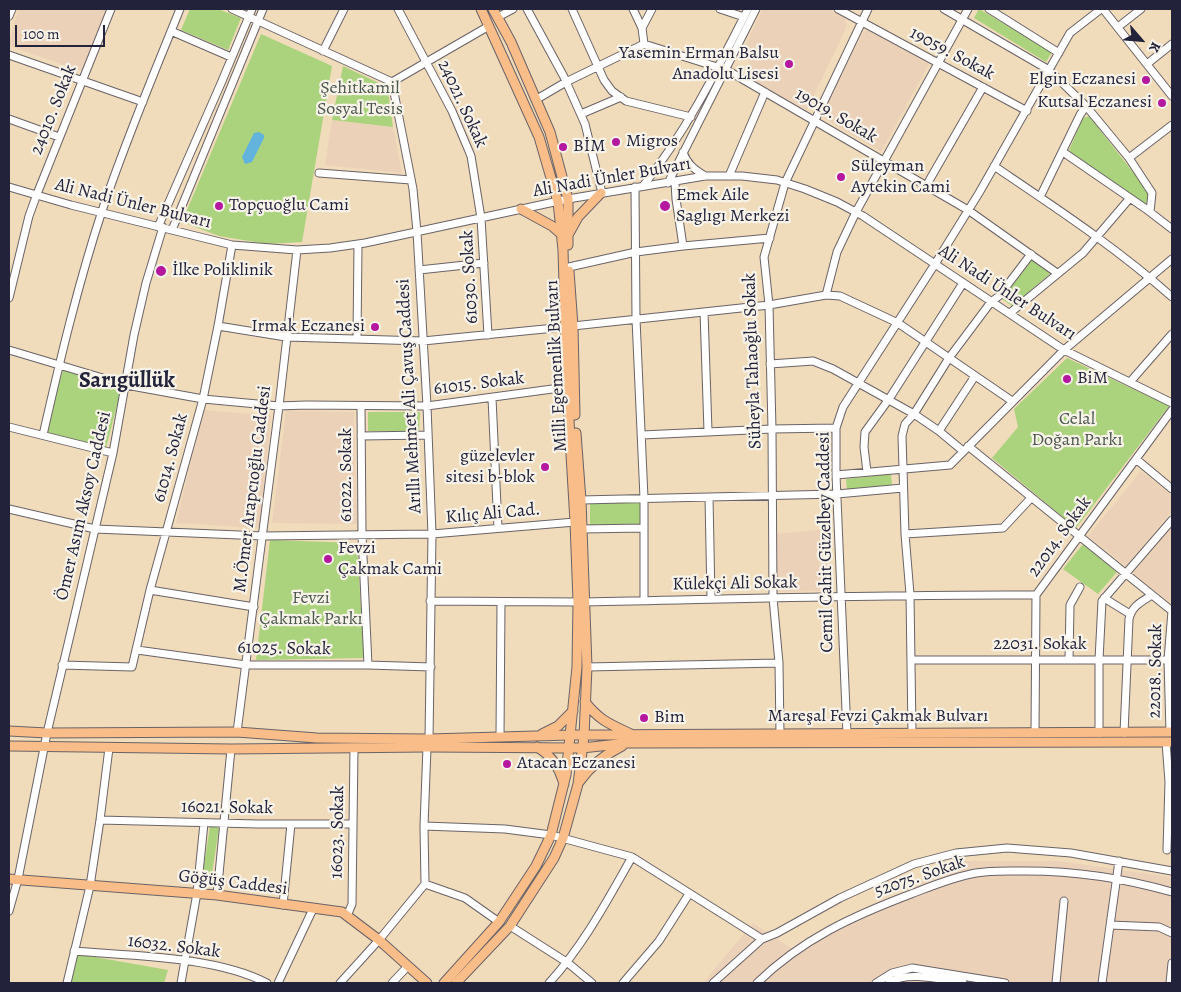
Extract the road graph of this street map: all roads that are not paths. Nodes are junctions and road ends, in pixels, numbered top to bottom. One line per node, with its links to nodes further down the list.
1 (12, 9): 26 (street)
2 (111, 9): 50 (street, 24010. Sokak)
3 (180, 9): 36 (street)
4 (232, 9): 27 (street)
5 (252, 9): 27 (street, Ömer Asım Aksoy Caddesi)
6 (263, 9): 31 (street)
7 (344, 9): 39 (street)
8 (398, 9): 43 (street, 24021. Sokak)
9 (480, 9): 33 (main road, Milli Egemenlik Bulvarı)
10 (493, 9): 28 (main road, Milli Egemenlik Bulvarı)
11 (513, 9): 28 (street)
12 (527, 9): 52 (street)
13 (572, 9): 46 (street)
14 (633, 9): 35 (street)
15 (652, 9): 35 (street)
16 (720, 9): 29 (street)
17 (748, 9): 29 (street)
18 (756, 9): 48 (street)
19 (838, 9): 32 (street, 19059. Sokak)
20 (868, 9): 32 (street, Süheyla Tahaoğlu Sokak)
21 (944, 9): 30 (street)
22 (968, 9): 30 (street)
23 (989, 9): 40 (street)
24 (1102, 9): 34 (street); 40 (street, Cemil Cahit Güzelbey Caddesi)
25 (1141, 9): 34 (street)
26 (9, 16)
27 (248, 17): 31 (street); 42 (street, Ömer Asım Aksoy Caddesi)
28 (498, 17): 57 (main road, Milli Egemenlik Bulvarı)
29 (744, 17): 47 (street)
30 (961, 19): 44 (street); 49 (street)
31 (258, 21): 39 (street); 95 (street)
32 (861, 22): 44 (street, 19059. Sokak); 64 (street, Süheyla Tahaoğlu Sokak)
33 (490, 26): 43 (street); 86 (main road, Milli Egemenlik Bulvarı)
34 (1118, 27): 45 (street)
35 (642, 28): 37 (street)
36 (171, 32): 42 (street); 58 (street)
37 (644, 44): 46 (street); 47 (street)
38 (1172, 44): 45 (street)
39 (323, 51): 51 (street)
40 (1059, 53): 49 (street, Cemil Cahit Güzelbey Caddesi)
41 (9, 54): 50 (street)
42 (231, 57): 93 (street, Ömer Asım Aksoy Caddesi)
43 (426, 62): 51 (street); 92 (street, 24021. Sokak)
44 (937, 63): 53 (street, 19059. Sokak); 70 (street)
45 (1147, 64): 55 (street)
46 (598, 66): 52 (street); 56 (street)
47 (717, 67): 62 (street)
48 (725, 69): 54 (street, 19019. Sokak); 67 (street)
49 (1049, 70): 59 (street); 60 (street, Cemil Cahit Güzelbey Caddesi)
50 (83, 80): 58 (street); 66 (street, 24010. Sokak)
51 (392, 82): 75 (street, Arıllı Mehmet Ali Çavuş Caddesi)
52 (566, 82): 57 (street); 61 (street)
53 (983, 87): 60 (street, 19059. Sokak); 79 (street)
54 (765, 92): 64 (street, 19019. Sokak); 74 (street)
55 (1172, 96)
56 (621, 97): 61 (street); 62 (street)
57 (537, 99): 85 (main road, Milli Egemenlik Bulvarı)
58 (143, 102): 89 (street)
59 (1086, 106): 68 (street); 69 (street)
60 (1027, 110): 71 (street, Cemil Cahit Güzelbey Caddesi)
61 (581, 114): 81 (street)
62 (691, 117): 78 (street)
63 (9, 118): 66 (street)
64 (814, 121): 70 (street, 19019. Sokak); 77 (street, Süheyla Tahaoğlu Sokak)
65 (1172, 125): 69 (street)
66 (59, 137): 82 (street, 24010. Sokak)
67 (683, 152): 73 (street); 76 (street)
68 (1063, 152): 83 (street); 84 (street)
69 (1129, 158): 91 (street)
70 (883, 161): 79 (street, 19019. Sokak); 90 (street)
71 (994, 166): 83 (street); 88 (street, Cemil Cahit Güzelbey Caddesi)
72 (319, 173): 75 (street)
73 (705, 176): 74 (street, Ali Nadi Ünler Bulvarı); 76 (street, Ali Nadi Ünler Bulvarı)
74 (729, 176): 77 (street, Ali Nadi Ünler Bulvarı)
75 (411, 180): 96 (street, Arıllı Mehmet Ali Çavuş Caddesi)
76 (672, 182): 78 (street, Ali Nadi Ünler Bulvarı); 102 (street)
77 (785, 183): 90 (street, Ali Nadi Ünler Bulvarı); 99 (street, Süheyla Tahaoğlu Sokak)
78 (639, 186): 81 (street, Ali Nadi Ünler Bulvarı); 104 (street)
79 (926, 186): 88 (street, 19019. Sokak)
80 (9, 187): 82 (street, Ali Nadi Ünler Bulvarı)
81 (601, 193): 85 (street, Ali Nadi Ünler Bulvarı); 97 (main road)
82 (37, 194): 89 (street, Ali Nadi Ünler Bulvarı); 116 (street, 24010. Sokak)
83 (1040, 197): 98 (street)
84 (1130, 198): 91 (street); 98 (street)
85 (568, 199): 86 (street, Ali Nadi Ünler Bulvarı); 97 (main road, Milli Egemenlik Bulvarı)
86 (558, 202): 87 (street, Ali Nadi Ünler Bulvarı); 97 (main road, Milli Egemenlik Bulvarı)
87 (521, 210): 92 (street, Ali Nadi Ünler Bulvarı); 97 (main road)
88 (968, 210): 105 (street, 19019. Sokak); 108 (street, Cemil Cahit Güzelbey Caddesi)
89 (102, 212): 93 (street, Ali Nadi Ünler Bulvarı); 135 (street)
90 (856, 212): 108 (street, Ali Nadi Ünler Bulvarı); 114 (street)
91 (1150, 212): 94 (street)
92 (481, 218): 96 (street, Ali Nadi Ünler Bulvarı); 107 (street, 61030. Sokak)
93 (160, 227): 95 (street, Ali Nadi Ünler Bulvarı); 139 (street, Ömer Asım Aksoy Caddesi)
94 (1172, 229)
95 (172, 230): 101 (street, Ali Nadi Ünler Bulvarı)
96 (417, 232): 100 (street, Ali Nadi Ünler Bulvarı); 110 (street, Arıllı Mehmet Ali Çavuş Caddesi)
97 (564, 234): 109 (main road, Milli Egemenlik Bulvarı); 124 (main road, Milli Egemenlik Bulvarı)
98 (1097, 236): 111 (street); 112 (street)
99 (770, 238): 102 (street); 118 (street, Süheyla Tahaoğlu Sokak)
100 (358, 244): 103 (street, Ali Nadi Ünler Bulvarı); 128 (street)
101 (232, 245): 103 (street, Ali Nadi Ünler Bulvarı); 123 (street, 61014. Sokak)
102 (683, 246): 104 (street)
103 (297, 250): 127 (street, M.Ömer Arapcıoğlu Caddesi)
104 (636, 252): 109 (street); 121 (street)
105 (1031, 254): 111 (street, 19019. Sokak); 117 (street)
106 (1172, 259): 112 (street)
107 (484, 263): 110 (street); 125 (street, 61030. Sokak)
108 (935, 264): 113 (street, Ali Nadi Ünler Bulvarı); 122 (street, Cemil Cahit Güzelbey Caddesi)
109 (569, 267): 124 (main road, Milli Egemenlik Bulvarı)
110 (419, 270): 129 (street, Arıllı Mehmet Ali Çavuş Caddesi)
111 (1057, 273): 120 (street)
112 (1150, 277): 115 (street); 132 (street)
113 (964, 283): 117 (street, Ali Nadi Ünler Bulvarı); 130 (street)
114 (826, 295): 118 (street); 122 (street)
115 (1172, 297)
116 (9, 298)
117 (991, 302): 120 (street, Ali Nadi Ünler Bulvarı); 133 (street)
118 (769, 305): 119 (street); 134 (street, Süheyla Tahaoğlu Sokak)
119 (704, 312): 121 (street); 155 (street)
120 (1010, 313): 132 (street, Ali Nadi Ünler Bulvarı)
121 (636, 319): 124 (street); 158 (street)
122 (898, 323): 130 (street); 138 (street, Cemil Cahit Güzelbey Caddesi)
123 (218, 326): 127 (street); 141 (street, 61014. Sokak)
124 (569, 327): 125 (street); 140 (main road, Milli Egemenlik Bulvarı); 173 (main road, Milli Egemenlik Bulvarı)
125 (488, 334): 129 (street)
126 (1172, 334): 137 (street)
127 (286, 337): 128 (street); 146 (street, M.Ömer Arapcıoğlu Caddesi)
128 (357, 339): 129 (street)
129 (423, 341): 148 (street, Arıllı Mehmet Ali Çavuş Caddesi)
130 (926, 342): 133 (street); 143 (street)
131 (9, 350): 135 (street, 61015. Sokak)
132 (1064, 350): 137 (street, Ali Nadi Ünler Bulvarı); 144 (street)
133 (949, 358): 136 (street); 150 (street)
134 (770, 364): 138 (street); 152 (street, Süheyla Tahaoğlu Sokak)
135 (58, 365): 139 (street, 61015. Sokak); 156 (street)
136 (975, 376): 144 (street); 154 (street)
137 (1130, 382): 145 (street, Ali Nadi Ünler Bulvarı)
138 (858, 383): 143 (street); 153 (street, Cemil Cahit Güzelbey Caddesi)
139 (126, 385): 141 (street, 61015. Sokak); 161 (street, Ömer Asım Aksoy Caddesi)
140 (567, 387): 142 (street, 61015. Sokak); 176 (main road, Milli Egemenlik Bulvarı)
141 (203, 398): 146 (street, 61015. Sokak); 181 (street, 61014. Sokak)
142 (492, 398): 148 (street, 61015. Sokak); 177 (street)
143 (889, 400): 150 (street); 164 (street)
144 (1012, 401): 160 (street)
145 (1172, 403)
146 (279, 406): 147 (street, 61015. Sokak); 185 (street, M.Ömer Arapcıoğlu Caddesi)
147 (361, 406): 148 (street, 61015. Sokak); 159 (street, 61022. Sokak)
148 (427, 406): 157 (street, Arıllı Mehmet Ali Çavuş Caddesi)
149 (1172, 410): 162 (street, 22014. Sokak)
150 (914, 414): 154 (street); 163 (street)
151 (9, 427): 156 (street)
152 (772, 428): 153 (street); 155 (street); 169 (street, Süheyla Tahaoğlu Sokak)
153 (836, 428): 165 (street, Cemil Cahit Güzelbey Caddesi)
154 (939, 431): 160 (street)
155 (708, 432): 158 (street)
156 (43, 435): 161 (street)
157 (428, 435): 159 (street); 182 (street, Arıllı Mehmet Ali Çavuş Caddesi)
158 (642, 435): 171 (street)
159 (362, 436): 184 (street, 61022. Sokak)
160 (966, 448): 163 (street); 172 (street)
161 (113, 453): 179 (street, Ömer Asım Aksoy Caddesi)
162 (1136, 458): 167 (street); 186 (street, 22014. Sokak)
163 (902, 469): 164 (street); 166 (street)
164 (867, 472): 165 (street)
165 (836, 475): 168 (street, Cemil Cahit Güzelbey Caddesi)
166 (903, 488): 168 (street); 183 (street)
167 (1172, 489)
168 (837, 494): 169 (street); 193 (street, Cemil Cahit Güzelbey Caddesi)
169 (772, 496): 170 (street); 194 (street, Süheyla Tahaoğlu Sokak)
170 (709, 497): 171 (street); 196 (street)
171 (644, 498): 173 (street); 178 (street)
172 (1031, 498): 183 (street); 186 (street)
173 (581, 500): 180 (main road, Milli Egemenlik Bulvarı)
174 (9, 512): 179 (street, Kılıç Ali Cad.)
175 (1172, 520): 187 (street)
176 (575, 522): 177 (street, Kılıç Ali Cad.); 200 (main road, Milli Egemenlik Bulvarı)
177 (498, 528): 182 (street, Kılıç Ali Cad.)
178 (644, 528): 180 (street); 197 (street)
179 (95, 529): 181 (street, Kılıç Ali Cad.); 213 (street, Ömer Asım Aksoy Caddesi)
180 (582, 529): 200 (main road, Milli Egemenlik Bulvarı)
181 (168, 531): 185 (street, Kılıç Ali Cad.); 189 (street, 61014. Sokak)
182 (432, 534): 184 (street, Kılıç Ali Cad.); 198 (street, Arıllı Mehmet Ali Çavuş Caddesi)
183 (904, 534): 190 (street)
184 (362, 535): 185 (street, Kılıç Ali Cad.); 212 (street, 61022. Sokak)
185 (263, 536): 201 (street, M.Ömer Arapcıoğlu Caddesi)
186 (1079, 537): 187 (street); 191 (street, 22014. Sokak)
187 (1126, 575): 192 (street); 195 (street)
188 (1080, 587): 205 (street)
189 (150, 590): 201 (street); 204 (street, 61014. Sokak)
190 (910, 594): 191 (street, Külekçi Ali Sokak); 193 (street, Külekçi Ali Sokak); 206 (street)
191 (1036, 595): 207 (street, 22014. Sokak)
192 (1152, 595): 202 (street); 203 (street)
193 (841, 597): 194 (street, Külekçi Ali Sokak); 227 (street, Cemil Cahit Güzelbey Caddesi)
194 (773, 598): 196 (street, Külekçi Ali Sokak); 211 (street, Süheyla Tahaoğlu Sokak)
195 (1104, 598): 203 (street); 208 (street)
196 (711, 600): 197 (street, Külekçi Ali Sokak)
197 (644, 601): 200 (street, Külekçi Ali Sokak)
198 (430, 602): 199 (street, Külekçi Ali Sokak); 215 (street, Arıllı Mehmet Ali Çavuş Caddesi)
199 (501, 602): 200 (street, Külekçi Ali Sokak); 232 (street)
200 (581, 602): 216 (main road, Milli Egemenlik Bulvarı); 218 (main road, Milli Egemenlik Bulvarı)
201 (254, 607): 214 (street, M.Ömer Arapcıoğlu Caddesi)
202 (1172, 611): 210 (street, 22018. Sokak)
203 (1130, 614): 209 (street)
204 (137, 650): 213 (street); 214 (street, 61025. Sokak)
205 (1069, 659): 207 (street, 22031. Sokak); 208 (street, 22031. Sokak)
206 (912, 660): 207 (street, 22031. Sokak); 223 (street)
207 (1035, 660): 224 (street, 22014. Sokak)
208 (1099, 660): 209 (street, 22031. Sokak); 225 (street)
209 (1126, 660): 210 (street, 22031. Sokak); 221 (street)
210 (1168, 660): 233 (street, 22018. Sokak)
211 (779, 663): 216 (street); 226 (street, Süheyla Tahaoğlu Sokak)
212 (368, 664): 214 (street, 61025. Sokak); 215 (street, 61025. Sokak)
213 (62, 665): 222 (street, Ömer Asım Aksoy Caddesi)
214 (246, 665): 220 (street, M.Ömer Arapcıoğlu Caddesi)
215 (431, 667): 234 (street, Arıllı Mehmet Ali Çavuş Caddesi)
216 (587, 667): 217 (main road, Milli Egemenlik Bulvarı)
217 (585, 702): 229 (main road); 231 (main road, Milli Egemenlik Bulvarı)
218 (573, 711): 228 (main road, Milli Egemenlik Bulvarı); 230 (main road)
219 (9, 732): 222 (main road)
220 (238, 732): 222 (main road); 234 (main road)
221 (1124, 732): 225 (main road, Mareşal Fevzi Çakmak Bulvarı); 233 (main road, Mareşal Fevzi Çakmak Bulvarı)
222 (47, 733): 237 (street, Ömer Asım Aksoy Caddesi)
223 (912, 733): 224 (main road, Mareşal Fevzi Çakmak Bulvarı); 227 (main road, Mareşal Fevzi Çakmak Bulvarı)
224 (1035, 733): 225 (main road, Mareşal Fevzi Çakmak Bulvarı)
225 (1099, 733)
226 (780, 734): 227 (main road, Mareşal Fevzi Çakmak Bulvarı); 229 (main road, Mareşal Fevzi Çakmak Bulvarı)
227 (847, 734)
228 (571, 735): 230 (main road, Mareşal Fevzi Çakmak Bulvarı); 231 (main road, Mareşal Fevzi Çakmak Bulvarı); 239 (main road, Milli Egemenlik Bulvarı)
229 (634, 735): 231 (main road, Mareşal Fevzi Çakmak Bulvarı)
230 (538, 736): 232 (main road, Mareşal Fevzi Çakmak Bulvarı)
231 (584, 736): 242 (main road, Milli Egemenlik Bulvarı)
232 (500, 737): 234 (main road, Mareşal Fevzi Çakmak Bulvarı)
233 (1170, 737): 235 (main road); 254 (street, 22018. Sokak)
234 (428, 743): 238 (main road); 241 (main road); 251 (street, Arıllı Mehmet Ali Çavuş Caddesi)
235 (628, 743): 242 (main road); 244 (main road)
236 (9, 746): 237 (main road)
237 (44, 747): 240 (main road); 259 (street, Ömer Asım Aksoy Caddesi)
238 (537, 747): 239 (main road); 245 (main road)
239 (569, 747): 242 (main road); 245 (main road, Milli Egemenlik Bulvarı)
240 (108, 748): 243 (main road); 246 (street)
241 (354, 748): 243 (main road); 250 (street, 16023. Sokak)
242 (582, 748): 244 (main road, Milli Egemenlik Bulvarı)
243 (231, 749): 248 (street)
244 (578, 784): 253 (main road, Milli Egemenlik Bulvarı)
245 (564, 785): 252 (main road, Milli Egemenlik Bulvarı)
246 (100, 820): 247 (street, 16021. Sokak); 261 (street)
247 (204, 823): 248 (street, 16021. Sokak); 263 (street)
248 (224, 823): 249 (street, 16021. Sokak); 265 (street)
249 (291, 824): 250 (street, 16021. Sokak); 267 (street)
250 (353, 824): 270 (street, 16023. Sokak)
251 (424, 826): 252 (street); 260 (street, Arıllı Mehmet Ali Çavuş Caddesi)
252 (551, 835): 253 (street); 271 (main road, Milli Egemenlik Bulvarı)
253 (563, 838): 255 (street); 273 (main road, Milli Egemenlik Bulvarı)
254 (1168, 850)
255 (632, 857): 264 (street); 279 (street)
256 (1119, 861): 257 (street); 258 (street); 275 (street)
257 (1172, 871)
258 (1115, 878): 262 (street, 52075. Sokak); 272 (street); 295 (street, 52075. Sokak)
259 (13, 879): 261 (main road, Göğüş Caddesi); 269 (street, Ömer Asım Aksoy Caddesi)
260 (425, 884): 271 (street); 276 (street)
261 (90, 886): 263 (main road, Göğüş Caddesi); 277 (street)
262 (1172, 892)
263 (197, 894): 265 (main road, Göğüş Caddesi); 278 (street)
264 (689, 894): 275 (street); 293 (street)
265 (217, 895): 267 (main road, Göğüş Caddesi)
266 (1064, 901): 300 (street)
267 (283, 904): 268 (main road, Göğüş Caddesi)
268 (313, 909): 270 (main road, Göğüş Caddesi); 285 (street)
269 (9, 911)
270 (347, 916): 276 (main road, Göğüş Caddesi)
271 (500, 922): 289 (main road, Milli Egemenlik Bulvarı)
272 (1110, 925): 274 (street); 301 (street)
273 (510, 926): 279 (street); 290 (main road, Milli Egemenlik Bulvarı)
274 (1172, 933)
275 (762, 939): 294 (street)
276 (379, 940): 281 (main road, Göğüş Caddesi); 286 (street)
277 (74, 951): 278 (street, 16032. Sokak); 282 (street)
278 (185, 961): 283 (street); 284 (street, 16032. Sokak)
279 (568, 963): 291 (street); 292 (street)
280 (1172, 963): 302 (street)
281 (408, 966): 287 (street); 288 (main road, Göğüş Caddesi)
282 (66, 983)
283 (181, 983)
284 (267, 983)
285 (278, 983)
286 (340, 983)
287 (392, 983)
288 (427, 983)
289 (444, 983)
290 (456, 983)
291 (549, 983)
292 (592, 983)
293 (623, 983)
294 (713, 983)
295 (757, 983)
296 (876, 983): 299 (street)
297 (890, 983): 298 (street)
298 (963, 983)
299 (1005, 983)
300 (1056, 983)
301 (1102, 983)
302 (1170, 983)

